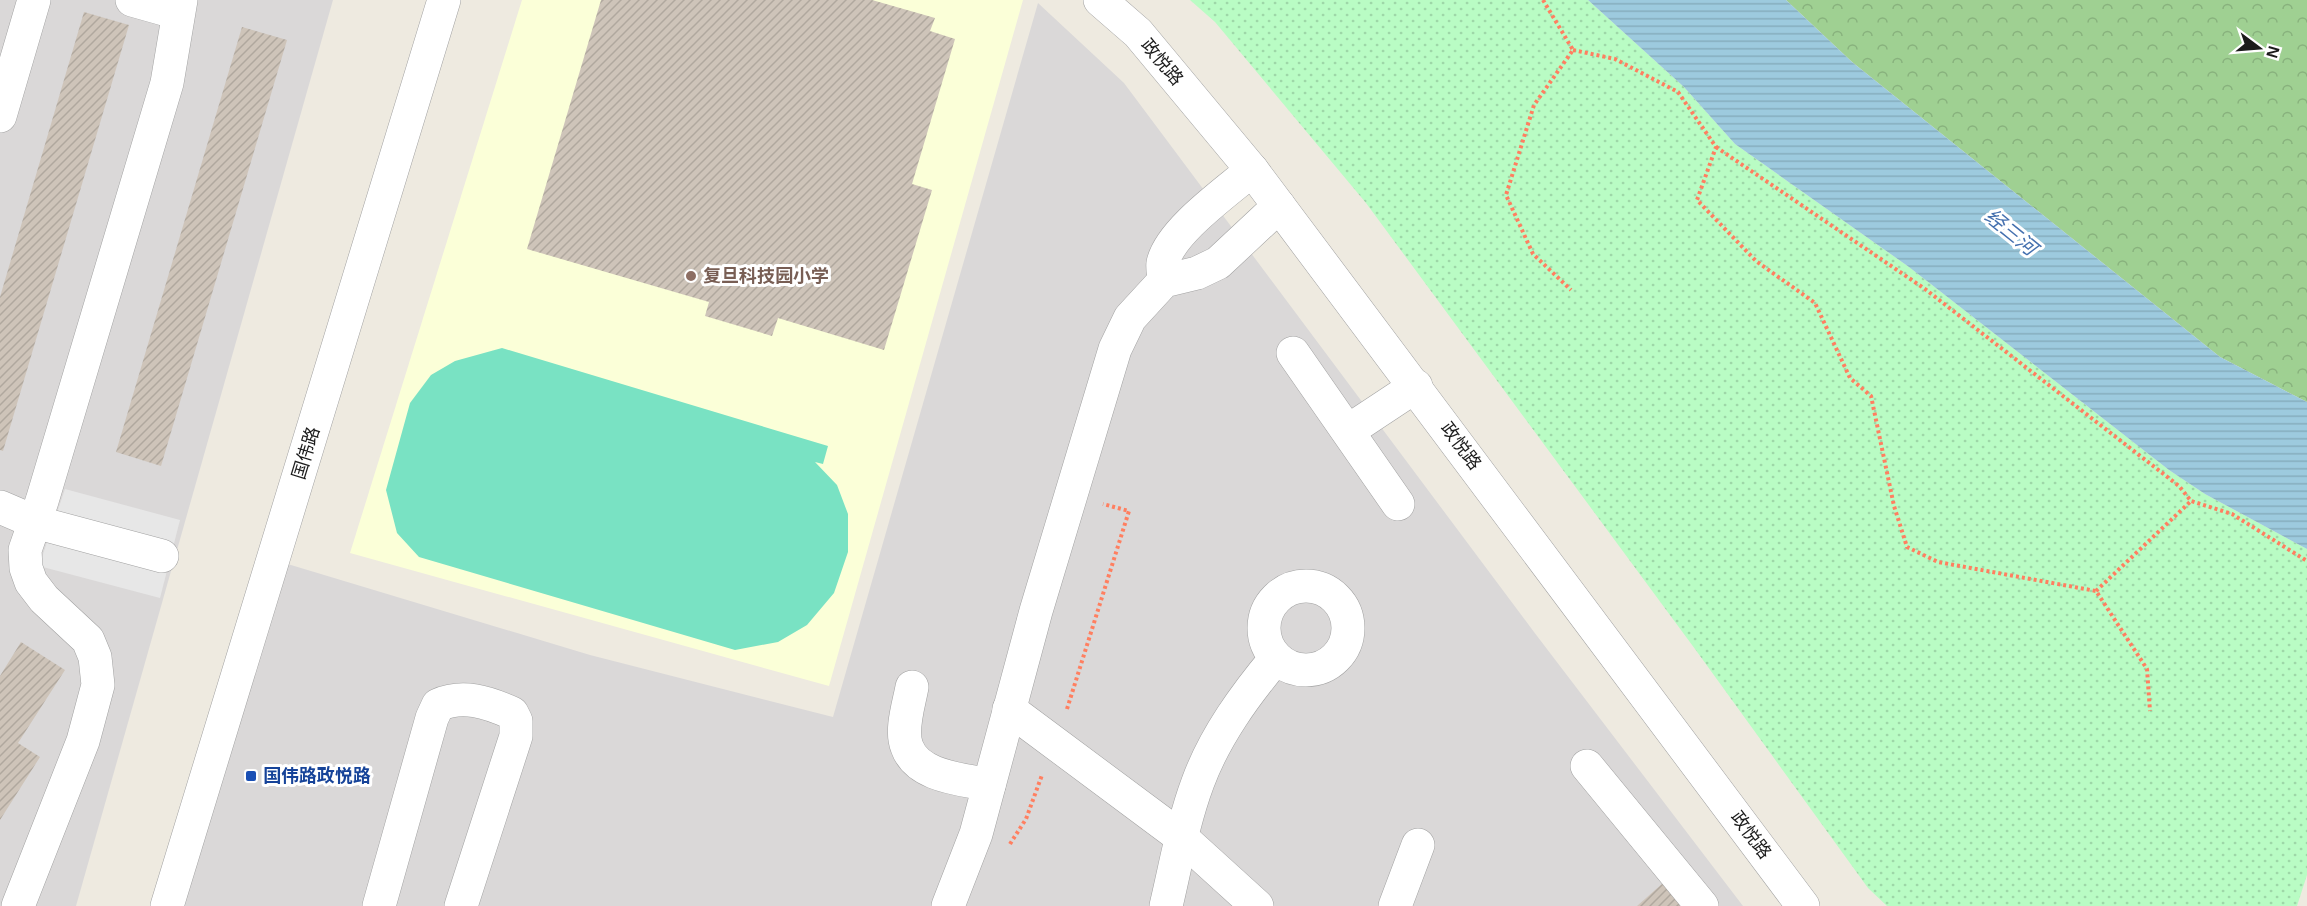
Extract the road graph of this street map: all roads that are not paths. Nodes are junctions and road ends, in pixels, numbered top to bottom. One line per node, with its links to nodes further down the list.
1 (34, 0): 6 (street)
2 (132, 0): 5 (street)
3 (444, 0): 26 (street, 国伟路)
4 (1100, 0): 7 (street, 政悦路)
5 (180, 7): 15 (street)
6 (0, 116)
7 (1252, 170): 8 (street, 政悦路); 9 (street)
8 (1279, 206): 9 (street); 11 (street, 政悦路)
9 (1164, 282): 20 (street)
10 (1293, 352): 12 (street)
11 (1416, 386): 12 (street); 34 (street, 政悦路)
12 (1348, 431): 13 (street)
13 (1398, 504)
14 (0, 507): 15 (street)
15 (35, 522): 16 (street); 17 (street)
16 (162, 555)
17 (13, 571): 25 (street)
18 (1276, 658): 23 (street)
19 (912, 687): 22 (street)
20 (1009, 709): 22 (street); 23 (street)
21 (1587, 766): 33 (street)
22 (988, 785): 29 (street)
23 (1181, 837): 30 (street); 31 (street)
24 (1418, 845): 32 (street)
25 (18, 906)
26 (167, 906)
27 (380, 906): 28 (street)
28 (461, 906)
29 (948, 906)
30 (1166, 906)
31 (1257, 906)
32 (1395, 906)
33 (1702, 906)
34 (1803, 906)

